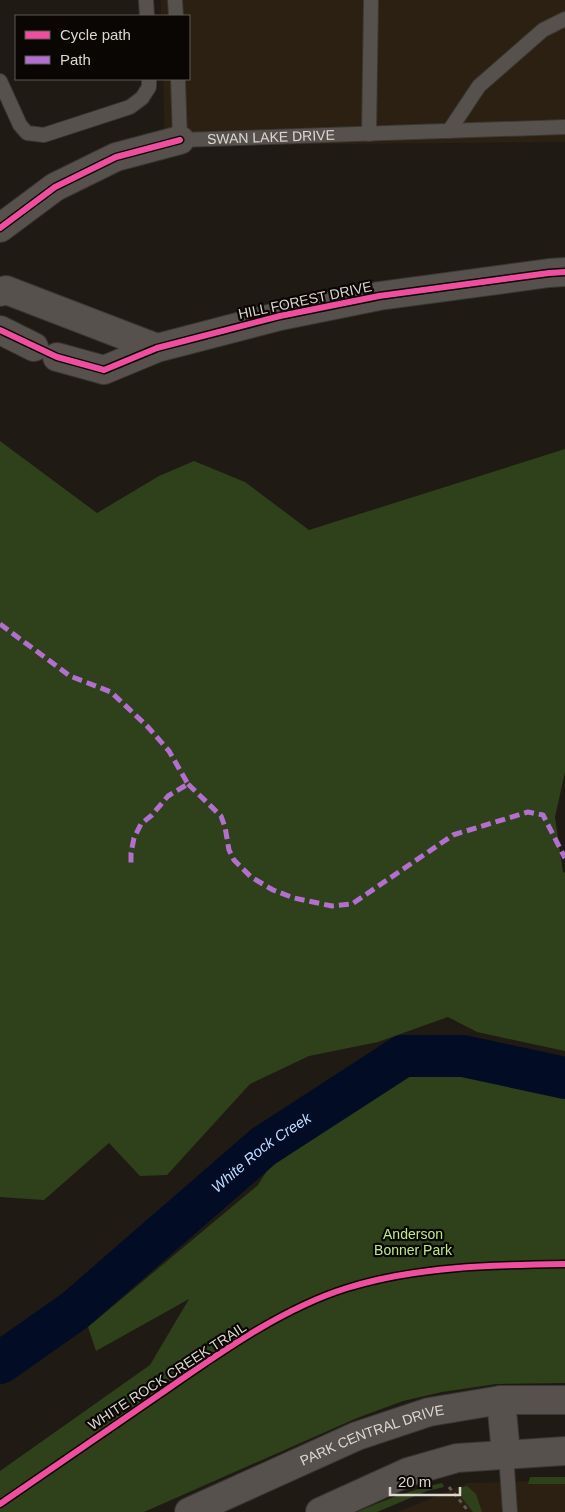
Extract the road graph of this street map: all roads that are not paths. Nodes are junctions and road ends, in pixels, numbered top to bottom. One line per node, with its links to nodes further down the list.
1 (146, 0): 4 (lane)
2 (175, 0): 5 (lane)
3 (371, 0): 12 (lane)
4 (147, 15)
5 (176, 15)
6 (565, 19): 11 (lane)
7 (149, 80): 9 (lane)
8 (178, 80): 13 (lane)
9 (0, 81)
10 (565, 127): 11 (lane, SWAN LAKE DRIVE)
11 (449, 131): 12 (lane, SWAN LAKE DRIVE)
12 (369, 134): 13 (lane, SWAN LAKE DRIVE)
13 (180, 140): 14 (street, SWAN LAKE DRIVE)
14 (0, 228)
15 (565, 272): 19 (street, HILL FOREST DRIVE)
16 (0, 292): 17 (street)
17 (100, 327): 19 (street); 20 (street)
18 (0, 330): 20 (street, HILL FOREST DRIVE)
19 (157, 348): 20 (street, HILL FOREST DRIVE)
20 (87, 365)
21 (501, 1400): 22 (street, PARK CENTRAL DRIVE); 24 (street); 25 (street, PARK CENTRAL DRIVE)
22 (565, 1400)
23 (565, 1451): 24 (street)
24 (506, 1454): 26 (street); 27 (lane)
25 (189, 1512)
26 (320, 1512)
27 (510, 1512)

